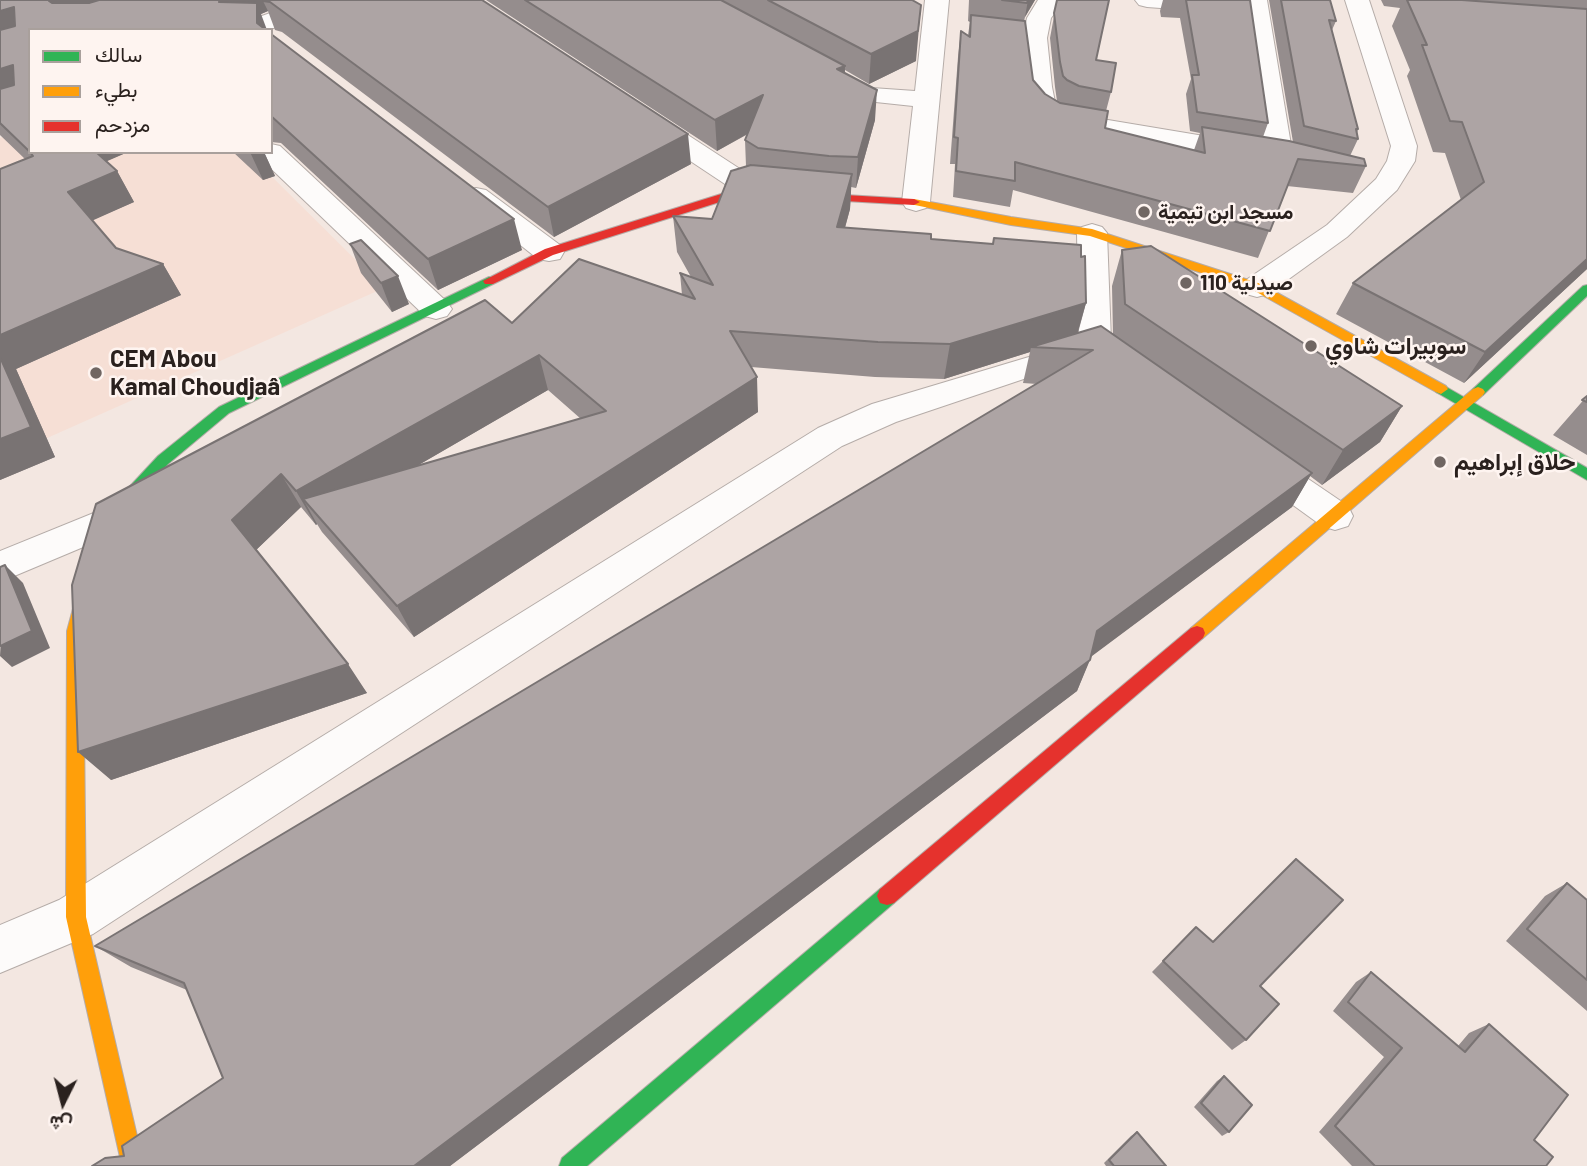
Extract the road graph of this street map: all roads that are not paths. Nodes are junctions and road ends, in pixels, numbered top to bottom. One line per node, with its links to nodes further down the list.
1 (328, 0): 7 (street)
2 (937, 0): 9 (street)
3 (1053, 0): 12 (street)
4 (1147, 0): 5 (street)
5 (1256, 4): 12 (street)
6 (1369, 10): 16 (street)
7 (273, 28)
8 (806, 62): 9 (street)
9 (927, 99): 18 (street)
10 (625, 106): 17 (street)
11 (272, 154): 23 (street)
12 (1279, 157): 13 (street)
13 (1306, 164)
14 (1360, 177): 16 (street)
15 (453, 178): 20 (street)
16 (1387, 184): 21 (street)
17 (750, 188): 18 (street); 20 (street)
18 (916, 202): 19 (street)
19 (1091, 233): 21 (street); 24 (street)
20 (549, 252): 23 (street)
21 (1257, 287): 26 (street)
22 (1587, 289): 26 (street)
23 (436, 309): 30 (street)
24 (1095, 346): 25 (street); 33 (street)
25 (1149, 384)
26 (1468, 404): 28 (street); 29 (street)
27 (1237, 446): 29 (street)
28 (1587, 475)
29 (1335, 516): 36 (street)
30 (103, 534): 31 (street)
31 (0, 567)
32 (85, 595): 33 (street)
33 (76, 917): 34 (street); 35 (street)
34 (0, 949)
35 (133, 1166)
36 (569, 1166)

